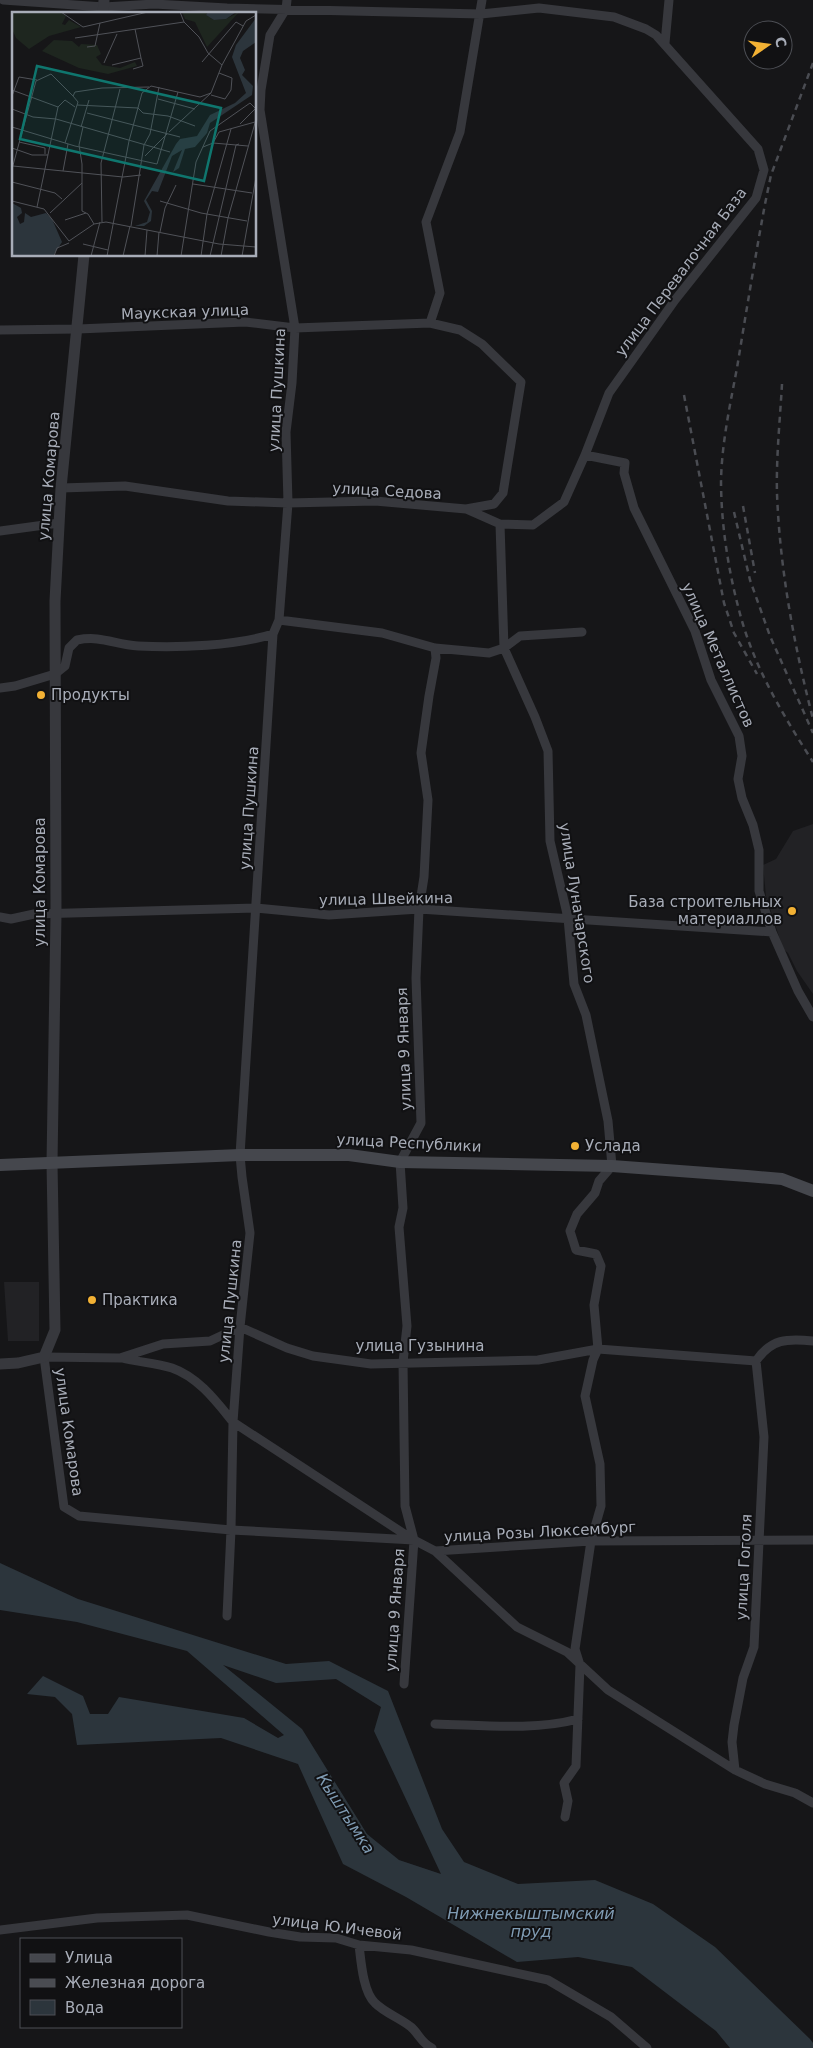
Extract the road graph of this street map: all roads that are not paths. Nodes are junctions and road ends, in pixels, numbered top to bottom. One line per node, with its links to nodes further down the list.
1 (4, 0): 5 (street)
2 (482, 0): 6 (street)
3 (669, 0): 7 (street)
4 (287, 4): 5 (street); 6 (street); 10 (street, улица Пушкина)
5 (104, 7)
6 (481, 14): 7 (street, улица Перевалочная База); 9 (street)
7 (665, 43): 13 (street, улица Перевалочная База)
8 (84, 256): 11 (street, улица Комарова)
9 (430, 323): 10 (street, Маукская улица); 16 (street)
10 (295, 328): 11 (street, Маукская улица); 15 (street, улица Пушкина)
11 (78, 329): 12 (street, Маукская улица); 14 (street, улица Комарова)
12 (0, 330)
13 (585, 455): 18 (street, улица Седова); 32 (street, улица Металлистов)
14 (61, 488): 15 (street, улица Седова); 17 (street, улица Комарова)
15 (288, 503): 16 (street, улица Седова); 20 (street, улица Пушкина)
16 (466, 509): 18 (street, улица Седова)
17 (59, 522): 19 (street); 25 (street, улица Комарова)
18 (500, 524): 24 (street, улица Луначарского)
19 (0, 531)
20 (279, 620): 22 (street, улица Пушкина); 23 (street)
21 (582, 632): 24 (street)
22 (274, 634): 25 (street); 27 (street, улица Пушкина)
23 (435, 648): 24 (street); 28 (street, улица 9 Января)
24 (504, 648): 31 (street, улица Луначарского)
25 (55, 674): 26 (street); 29 (street, улица Комарова)
26 (0, 688)
27 (256, 908): 28 (street, улица Швейкина); 29 (street, улица Швейкина); 34 (street, улица Пушкина)
28 (418, 909): 31 (street, улица Швейкина); 35 (street, улица 9 Января)
29 (56, 914): 30 (street, улица Швейкина); 36 (street, улица Комарова)
30 (0, 918)
31 (568, 918): 32 (street, улица Швейкина); 38 (street, улица Луначарского)
32 (772, 932): 33 (street, улица Металлистов)
33 (813, 1016)
34 (240, 1155): 35 (main road, улица Республики); 36 (main road, улица Республики); 40 (street, улица Пушкина)
35 (400, 1162): 38 (main road, улица Республики); 45 (street, улица 9 Января)
36 (52, 1164): 37 (main road, улица Республики); 43 (street, улица Комарова)
37 (0, 1165)
38 (612, 1166): 39 (main road, улица Республики); 42 (street)
39 (813, 1191)
40 (240, 1327): 44 (street); 45 (street, улица Гузынина); 48 (street, улица Пушкина)
41 (813, 1341): 46 (street)
42 (598, 1349): 45 (street, улица Гузынина); 46 (street, улица Гузынина); 54 (street)
43 (44, 1357): 44 (street); 47 (street); 49 (street, улица Комарова)
44 (120, 1358): 48 (street)
45 (404, 1362): 51 (street, улица 9 Января)
46 (756, 1362): 52 (street, улица Гоголя)
47 (0, 1364)
48 (233, 1422): 50 (street, улица Пушкина); 51 (street)
49 (64, 1507): 50 (street, улица Розы Люксембург)
50 (231, 1530): 51 (street, улица Розы Люксембург); 56 (street, улица Пушкина)
51 (414, 1540): 55 (street, улица Розы Люксембург); 58 (street, улица 9 Января)
52 (759, 1540): 53 (street, улица Розы Люксембург); 54 (street, улица Розы Люксембург); 61 (street, улица Гоголя)
53 (813, 1540)
54 (591, 1541): 55 (street, улица Розы Люксембург); 57 (street)
55 (435, 1551): 57 (street)
56 (226, 1616)
57 (580, 1665): 59 (street); 61 (street)
58 (404, 1684)
59 (578, 1719): 60 (street); 63 (street)
60 (435, 1724)
61 (735, 1770): 62 (street)
62 (813, 1803)
63 (565, 1817)
64 (0, 1930): 65 (street, улица Ю.Ичевой)
65 (359, 1944): 66 (street); 67 (street, улица Ю.Ичевой)
66 (425, 2047)
67 (647, 2048)

